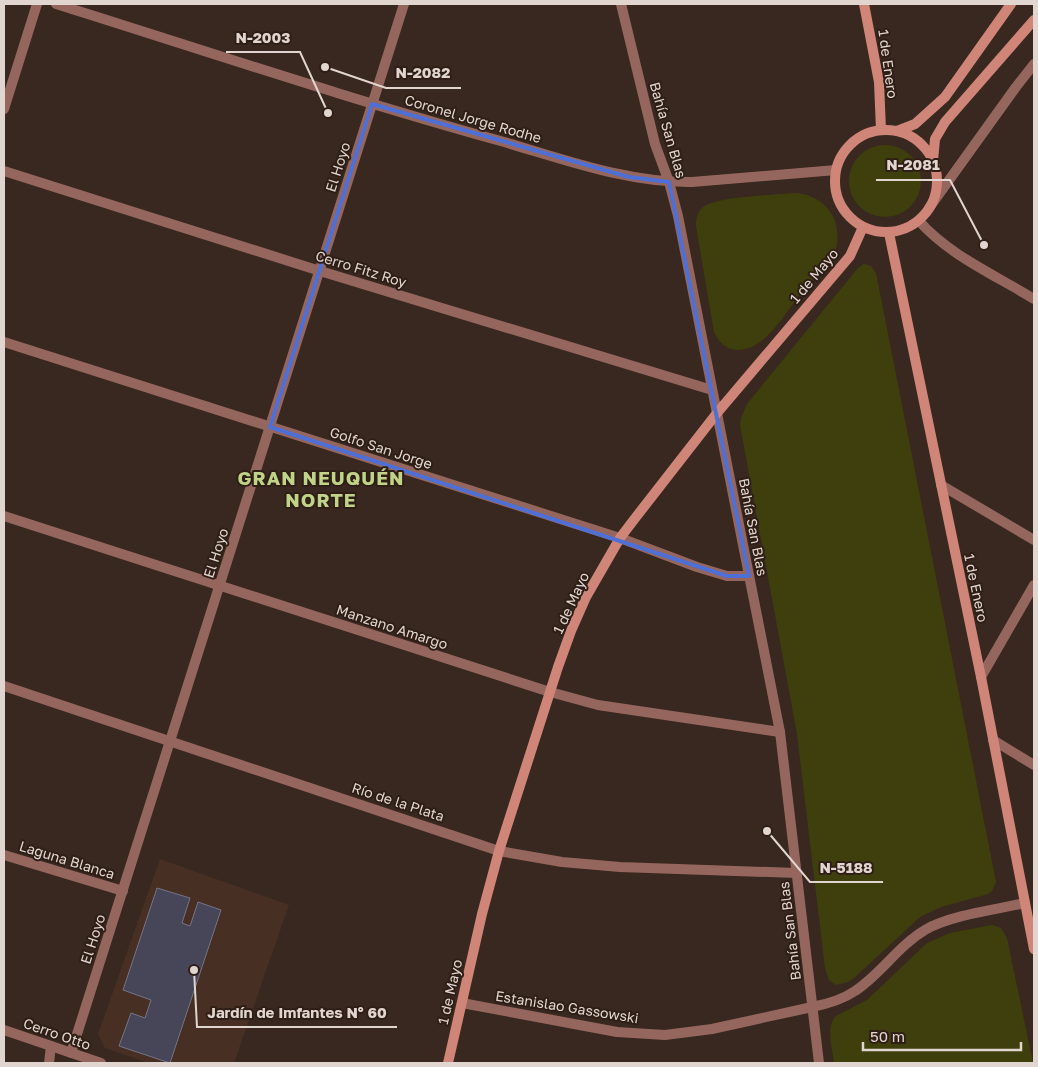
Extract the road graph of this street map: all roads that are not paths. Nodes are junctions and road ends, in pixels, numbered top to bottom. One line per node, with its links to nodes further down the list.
1 (37, 4): 10 (street)
2 (56, 4): 9 (street, Coronel Jorge Rodhe)
3 (404, 4): 9 (street, El Hoyo)
4 (621, 4): 16 (street, Bahía San Blas)
5 (864, 4): 11 (main road, 1 de Enero)
6 (1011, 4): 12 (main road)
7 (1034, 20): 13 (main road)
8 (1034, 64): 17 (street)
9 (372, 104): 16 (street, Coronel Jorge Rodhe); 21 (street, El Hoyo)
10 (4, 109)
11 (881, 130): 12 (main road); 14 (main road)
12 (897, 131): 13 (main road)
13 (933, 162): 17 (main road)
14 (836, 170): 16 (street, Coronel Jorge Rodhe); 19 (main road)
15 (4, 171): 21 (street, Cerro Fitz Roy)
16 (669, 182): 24 (street, Bahía San Blas)
17 (929, 208): 18 (main road)
18 (919, 221): 20 (main road); 22 (street)
19 (863, 227): 20 (main road); 25 (main road, 1 de Mayo)
20 (889, 233): 27 (main road, 1 de Enero)
21 (320, 271): 24 (street, Cerro Fitz Roy); 26 (street, El Hoyo)
22 (1034, 299)
23 (4, 342): 26 (street, Golfo San Jorge)
24 (712, 390): 25 (street, Bahía San Blas)
25 (717, 413): 29 (main road, 1 de Mayo); 31 (street, Bahía San Blas)
26 (270, 427): 29 (street, Golfo San Jorge); 33 (street, El Hoyo)
27 (941, 485): 30 (street); 34 (main road, 1 de Enero)
28 (4, 516): 33 (street, Manzano Amargo)
29 (620, 538): 31 (street, Golfo San Jorge); 36 (main road, 1 de Mayo)
30 (1034, 540)
31 (749, 576): 37 (street, Bahía San Blas)
32 (1034, 585): 34 (street)
33 (220, 586): 36 (street, Manzano Amargo); 39 (street, El Hoyo)
34 (981, 677): 38 (main road, 1 de Enero)
35 (4, 686): 39 (street, Río de la Plata)
36 (550, 692): 37 (street, Manzano Amargo); 41 (main road, 1 de Mayo)
37 (780, 732): 43 (street, Bahía San Blas)
38 (993, 740): 40 (street); 45 (main road, 1 de Enero)
39 (170, 741): 41 (street, Río de la Plata); 44 (street, El Hoyo)
40 (1034, 765)
41 (499, 851): 43 (street, Río de la Plata); 47 (main road, 1 de Mayo)
42 (4, 855): 44 (street, Laguna Blanca)
43 (797, 873): 48 (street, Bahía San Blas)
44 (123, 891): 51 (street, El Hoyo)
45 (1025, 903): 46 (main road, 1 de Enero); 48 (street, Estanislao Gassowski)
46 (1034, 949)
47 (462, 1004): 48 (street, Estanislao Gassowski); 54 (main road, 1 de Mayo)
48 (812, 1007): 55 (street, Bahía San Blas)
49 (4, 1030): 50 (street, Cerro Otto)
50 (51, 1046): 51 (street, Cerro Otto); 52 (street)
51 (71, 1053): 53 (street, Cerro Otto)
52 (49, 1063)
53 (101, 1063)
54 (448, 1063)
55 (819, 1063)

